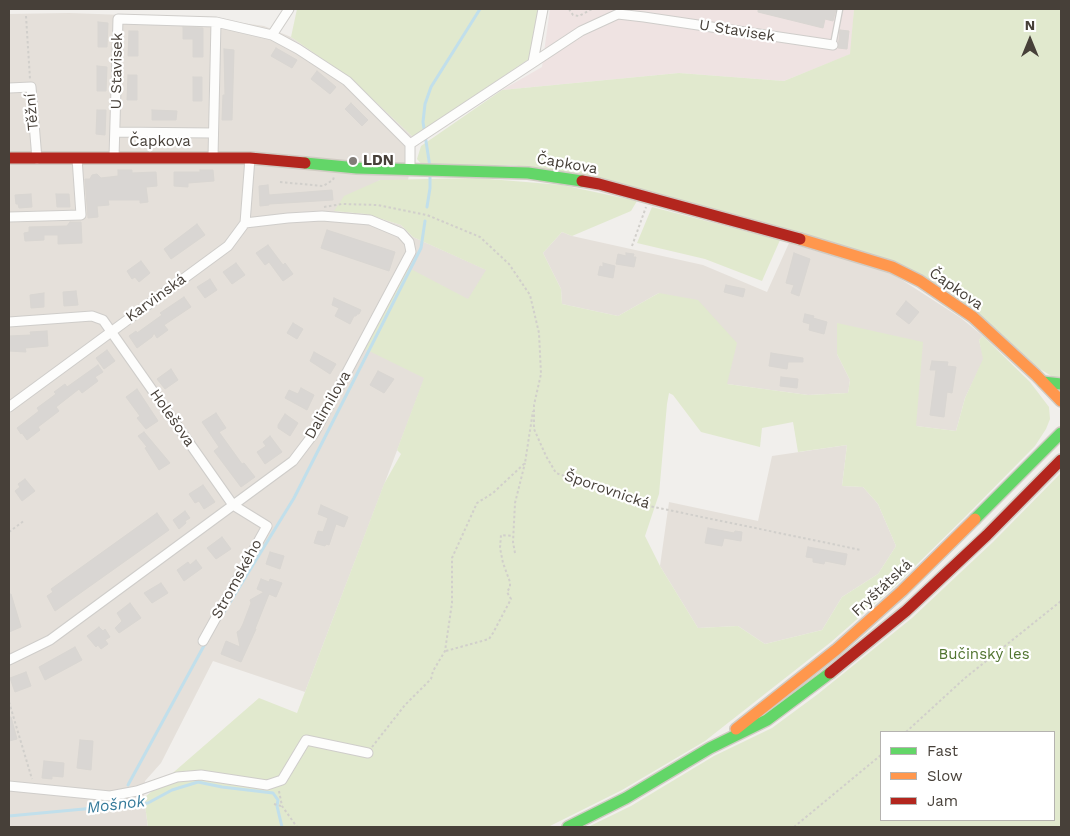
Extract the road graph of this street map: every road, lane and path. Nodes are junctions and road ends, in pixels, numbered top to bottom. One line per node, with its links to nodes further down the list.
1 (289, 9): 8 (street)
2 (543, 9): 10 (street)
3 (569, 9): 4 (path)
4 (592, 9)
5 (840, 9): 9 (lane)
6 (26, 16): 11 (path)
7 (216, 22): 8 (street, U Stavisek); 13 (street, U Stavisek); 14 (street)
8 (272, 35): 15 (street, U Stavisek)
9 (833, 46): 10 (street, U Stavisek)
10 (533, 62): 15 (street, U Stavisek)
11 (31, 87): 12 (street, Těžní); 21 (street, Těžní)
12 (9, 88)
13 (115, 132): 14 (street, U Stavisek); 16 (street, U Stavisek)
14 (213, 133): 17 (street)
15 (410, 144): 23 (street)
16 (114, 157): 17 (street, Čapkova); 19 (street, Čapkova)
17 (213, 157): 20 (street, Čapkova)
18 (9, 158): 21 (street, Čapkova)
19 (77, 158): 21 (street, Čapkova); 27 (street)
20 (250, 158): 22 (street, Čapkova); 28 (street)
21 (37, 159)
22 (336, 167): 23 (street, Čapkova); 24 (path)
23 (410, 170): 25 (street, Čapkova)
24 (280, 182)
25 (650, 198): 29 (path); 32 (street, Čapkova)
26 (324, 206): 35 (path, Šporovnická)
27 (9, 217)
28 (245, 223): 31 (street, Karvinská); 40 (street, Dalimilova)
29 (632, 246)
30 (9, 322): 31 (street, Holešova)
31 (110, 331): 36 (street, Karvinská); 40 (street, Holešova)
32 (1043, 382): 33 (street); 34 (street, Čapkova)
33 (1061, 384)
34 (1061, 401)
35 (534, 405): 39 (path); 44 (path, Šporovnická)
36 (9, 407)
37 (1061, 433): 52 (street, Fryštátská)
38 (1061, 460): 52 (street, Fryštátská)
39 (525, 463): 43 (path); 48 (path)
40 (233, 505): 47 (street, Stromského); 49 (street, Dalimilova)
41 (25, 520): 42 (path)
42 (9, 532)
43 (513, 536): 45 (path); 48 (path)
44 (861, 550)
45 (515, 553)
46 (1061, 602): 51 (path)
47 (203, 641)
48 (445, 651): 53 (path)
49 (9, 660)
50 (9, 702): 57 (path)
51 (907, 731)
52 (710, 748): 61 (street, Fryštátská)
53 (368, 752): 55 (street)
54 (880, 756): 62 (path)
55 (277, 782): 57 (street); 59 (path)
56 (9, 786): 57 (street)
57 (35, 788)
58 (274, 804): 59 (path)
59 (282, 806): 60 (path)
60 (296, 827)
61 (568, 827)
62 (794, 827)

